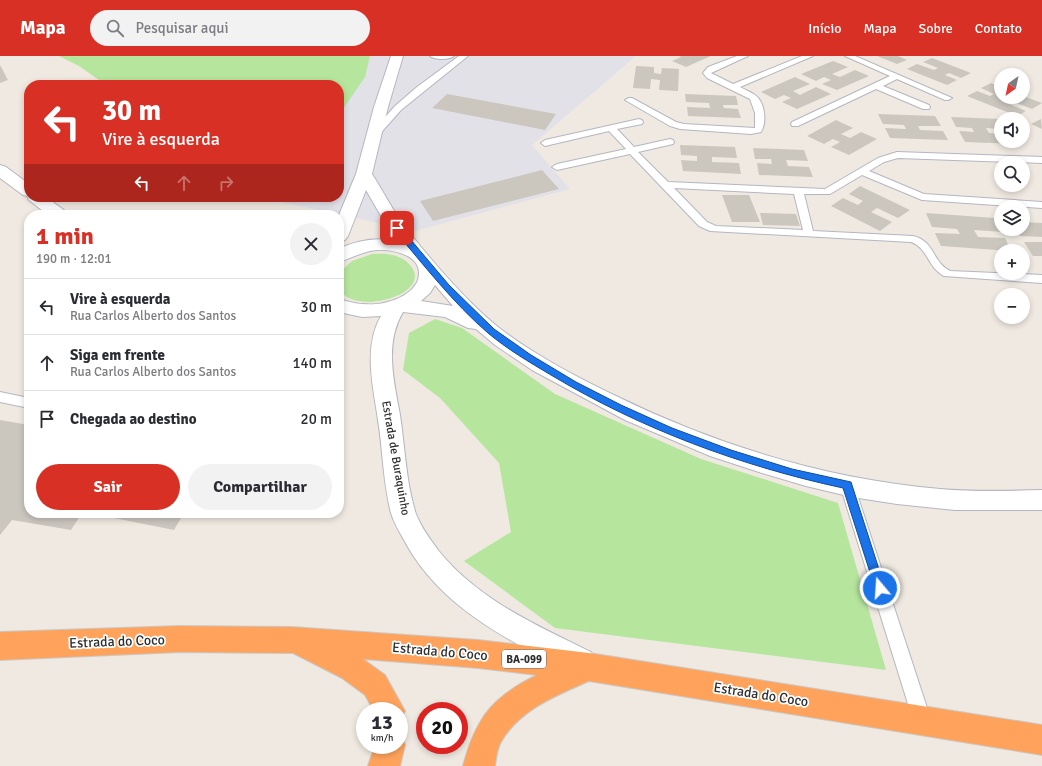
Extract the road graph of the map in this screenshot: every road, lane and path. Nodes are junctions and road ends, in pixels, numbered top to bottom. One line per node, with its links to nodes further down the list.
1 (397, 56): 17 (street)
2 (434, 56): 3 (lane)
3 (450, 56)
4 (464, 56): 17 (lane)
5 (744, 56): 10 (lane)
6 (809, 56): 10 (lane)
7 (849, 56): 8 (lane)
8 (897, 76): 9 (lane); 11 (lane)
9 (876, 86): 13 (lane); 15 (lane)
10 (734, 87): 12 (lane)
11 (948, 98)
12 (629, 100)
13 (926, 107)
14 (639, 122): 16 (lane)
15 (795, 124)
16 (611, 128): 19 (lane); 20 (lane)
17 (375, 134): 25 (street)
18 (670, 142): 20 (lane)
19 (545, 143)
20 (632, 150): 22 (lane); 26 (lane)
21 (1042, 160): 24 (lane)
22 (556, 167)
23 (0, 170): 27 (street)
24 (861, 171): 28 (lane); 30 (lane)
25 (364, 174): 32 (street); 35 (street)
26 (665, 185): 28 (lane); 33 (lane)
27 (24, 188)
28 (798, 191): 33 (lane)
29 (42, 202): 31 (street)
30 (1042, 205)
31 (52, 210)
32 (344, 224)
33 (809, 234): 36 (lane)
34 (344, 253): 35 (street)
35 (422, 259): 37 (street); 39 (street)
36 (1042, 279)
37 (399, 305): 38 (street); 39 (street); 46 (street, Estrada de Buraquinho)
38 (344, 307)
39 (491, 331): 42 (street)
40 (0, 396): 41 (lane)
41 (24, 402)
42 (847, 485): 43 (street); 48 (lane)
43 (1042, 500)
44 (292, 640): 45 (highway, Estrada do Coco / BA-099); 46 (highway, Estrada do Coco / BA-099); 47 (highway)
45 (0, 646)
46 (589, 667): 48 (highway, Estrada do Coco / BA-099); 52 (highway)
47 (385, 702)
48 (922, 720): 49 (highway, Estrada do Coco / BA-099)
49 (1042, 740)
50 (387, 754): 51 (highway)
51 (384, 766)
52 (479, 766)

